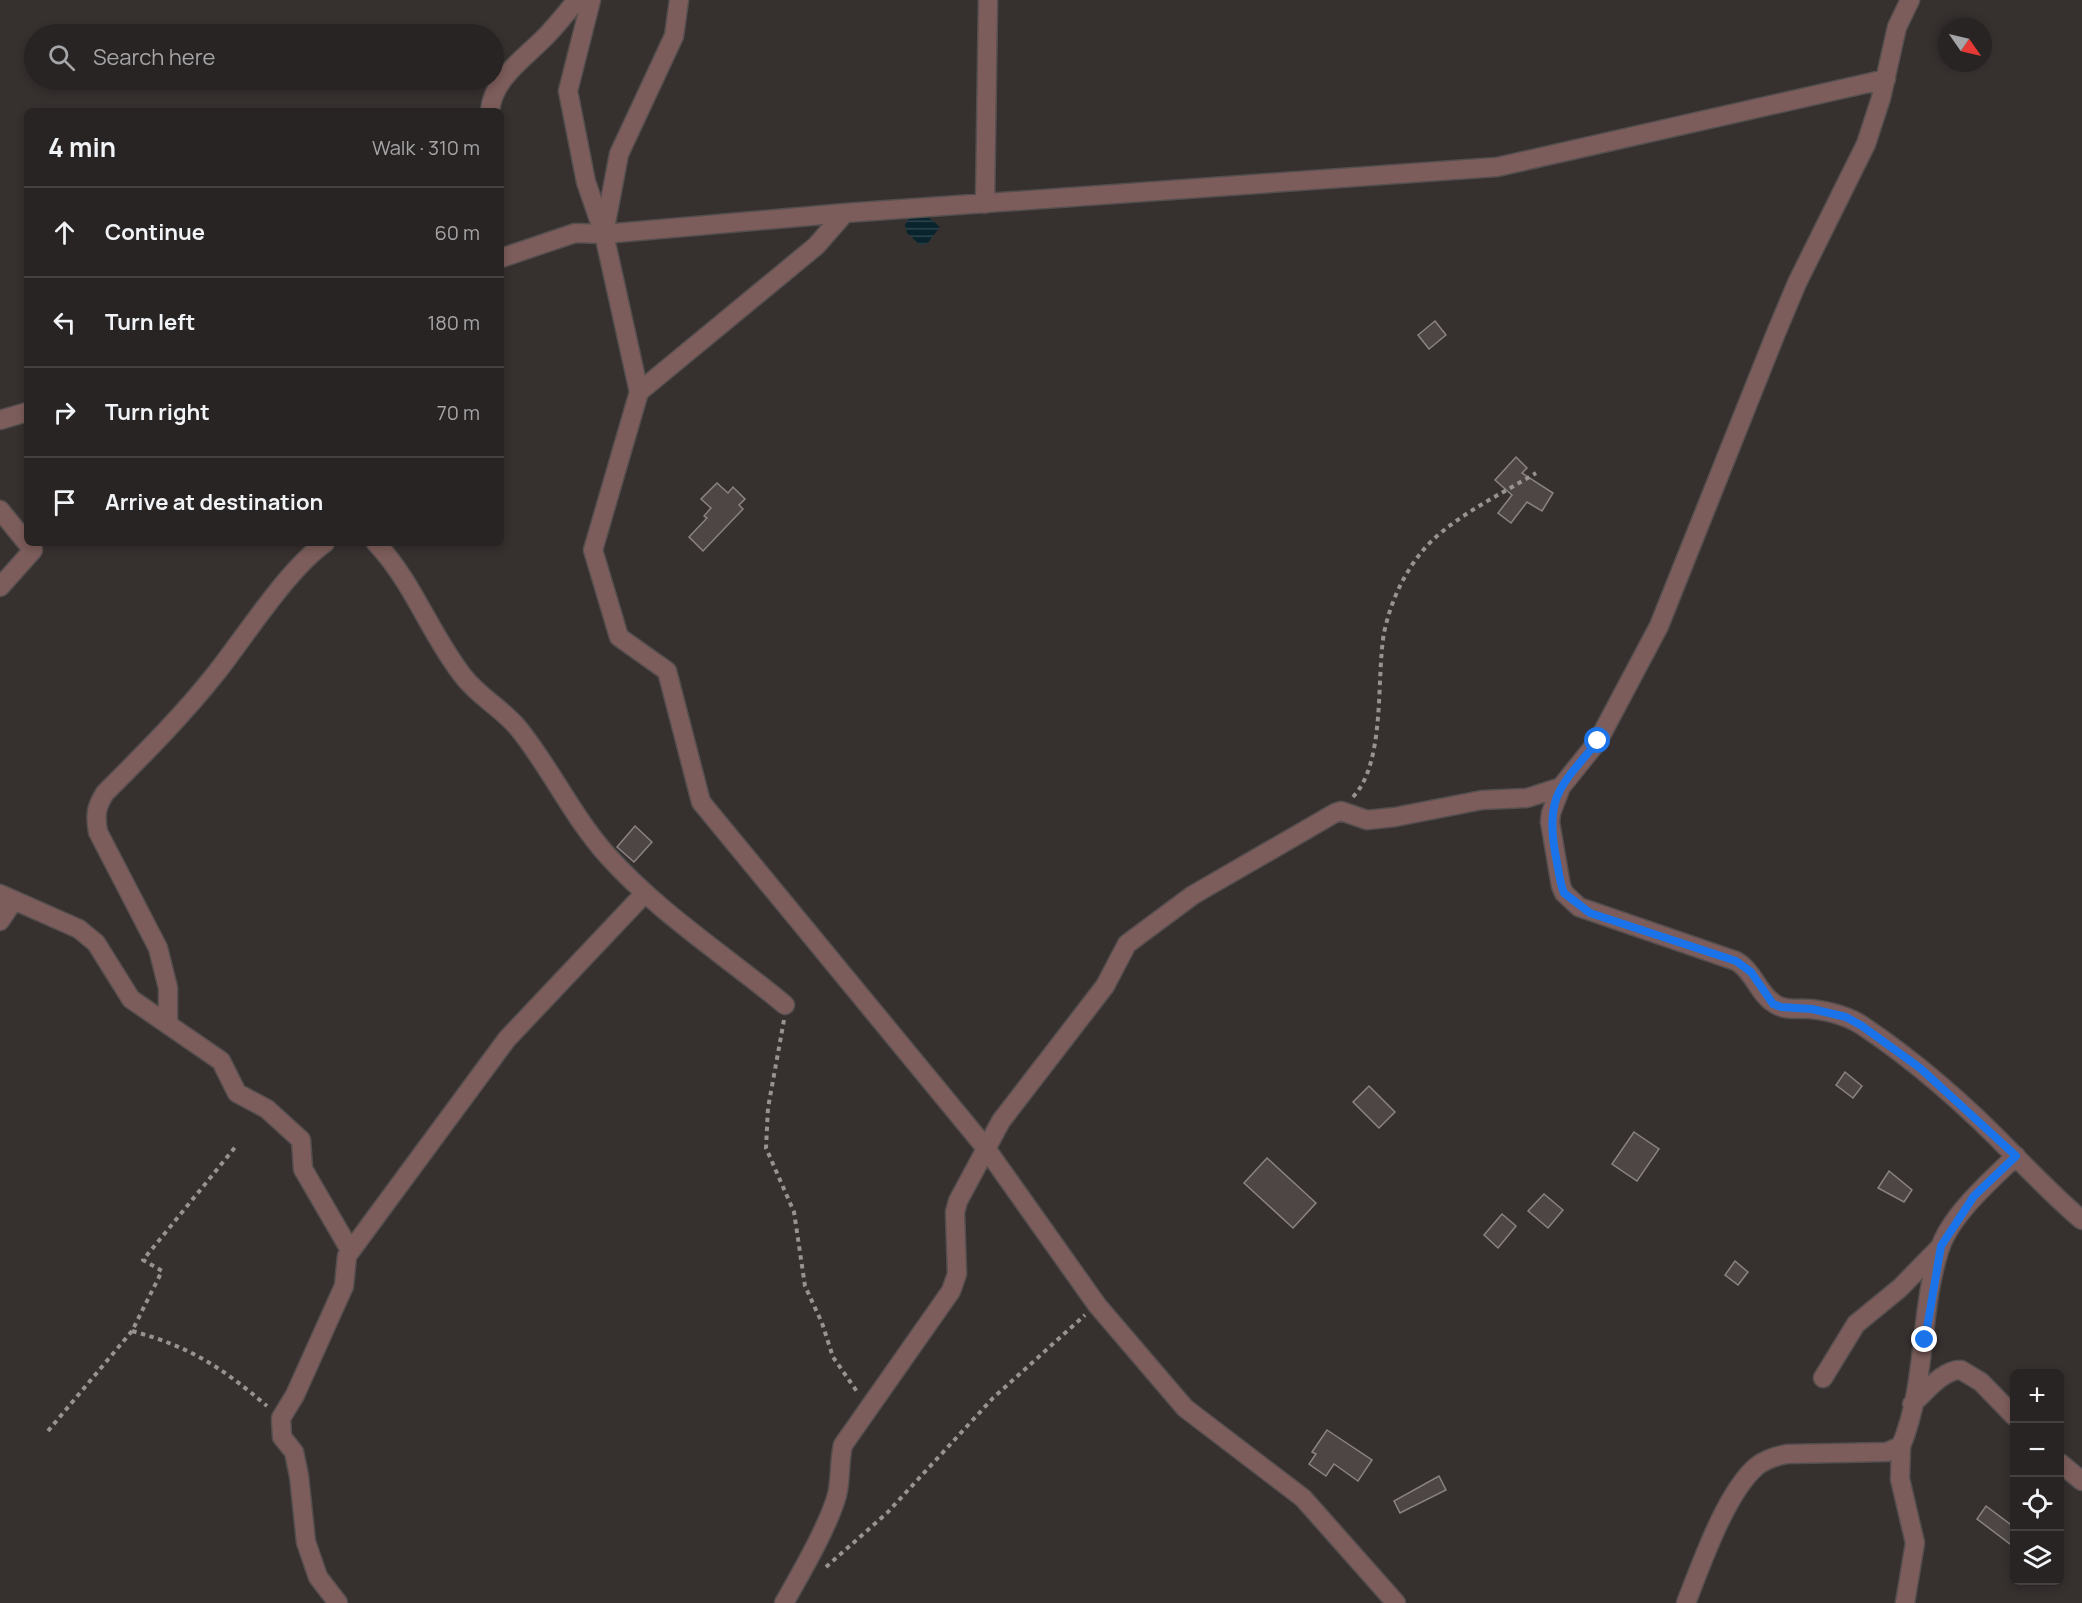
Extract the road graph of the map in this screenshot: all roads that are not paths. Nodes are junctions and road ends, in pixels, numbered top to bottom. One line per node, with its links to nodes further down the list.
1 (577, 0): 6 (street)
2 (591, 0): 12 (street)
3 (679, 0): 12 (street)
4 (988, 0): 10 (street)
5 (1910, 0): 7 (street)
6 (504, 78)
7 (1886, 79): 10 (street); 23 (street)
8 (496, 90): 9 (street)
9 (490, 108)
10 (985, 204): 11 (street)
11 (845, 213): 12 (street); 14 (street)
12 (604, 234): 13 (street); 14 (street)
13 (504, 257)
14 (639, 392): 29 (street)
15 (24, 413): 16 (street)
16 (0, 420)
17 (0, 510): 18 (street)
18 (24, 539)
19 (30, 546): 22 (street)
20 (320, 546): 28 (street)
21 (378, 546): 24 (street)
22 (0, 587)
23 (1561, 787): 29 (street); 30 (street)
24 (645, 893): 27 (street); 33 (street)
25 (7, 897): 26 (street); 28 (street)
26 (0, 921)
27 (785, 1005)
28 (168, 1023): 33 (street)
29 (985, 1147): 41 (street); 42 (street)
30 (2016, 1156): 31 (street); 32 (street)
31 (2082, 1220)
32 (1941, 1246): 34 (street); 35 (street)
33 (350, 1250): 40 (street)
34 (1823, 1378)
35 (1912, 1404): 36 (street); 37 (street)
36 (2010, 1412)
37 (1901, 1446): 43 (street); 44 (street)
38 (2064, 1466): 39 (street)
39 (2082, 1481)
40 (338, 1603)
41 (784, 1603)
42 (1396, 1603)
43 (1686, 1603)
44 (1905, 1603)

